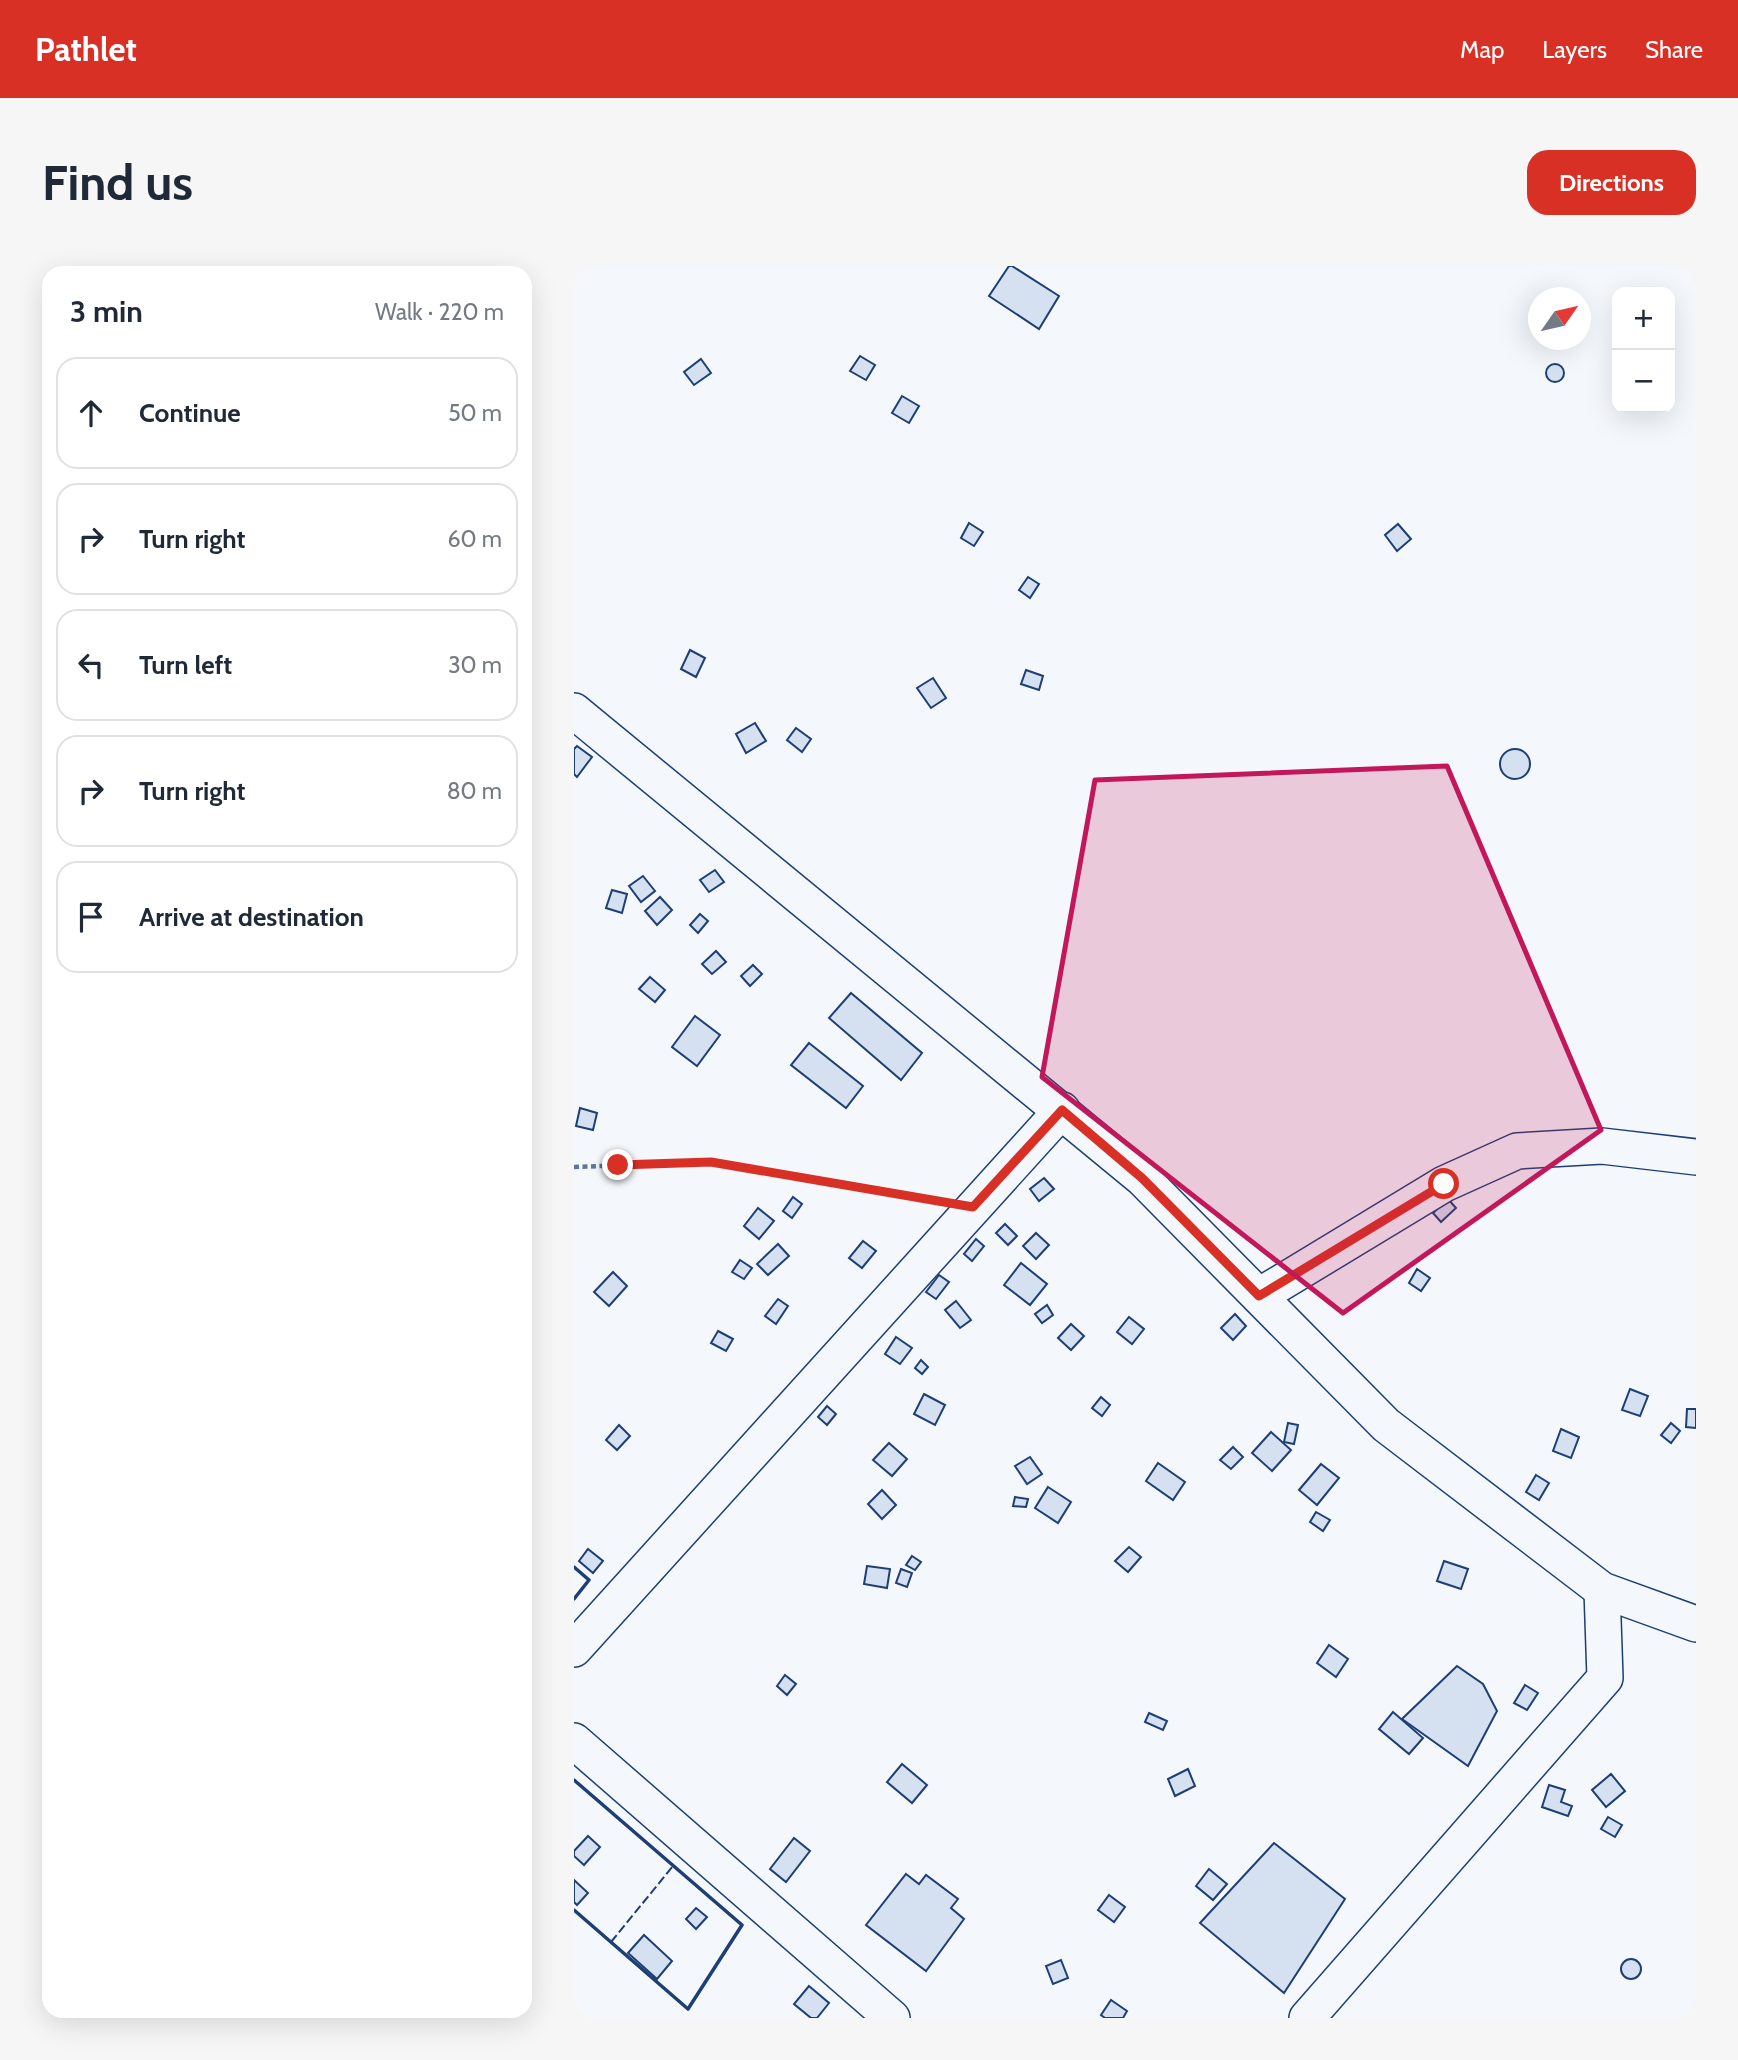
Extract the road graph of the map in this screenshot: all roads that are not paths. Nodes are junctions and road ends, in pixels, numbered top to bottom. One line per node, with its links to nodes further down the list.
1 (574, 711): 2 (street)
2 (1062, 1110): 4 (street); 7 (street)
3 (1696, 1157): 4 (street)
4 (1259, 1296): 5 (street)
5 (1602, 1590): 6 (street); 10 (street)
6 (1696, 1624)
7 (574, 1648)
8 (574, 1741): 9 (street)
9 (892, 2018)
10 (1307, 2018)

